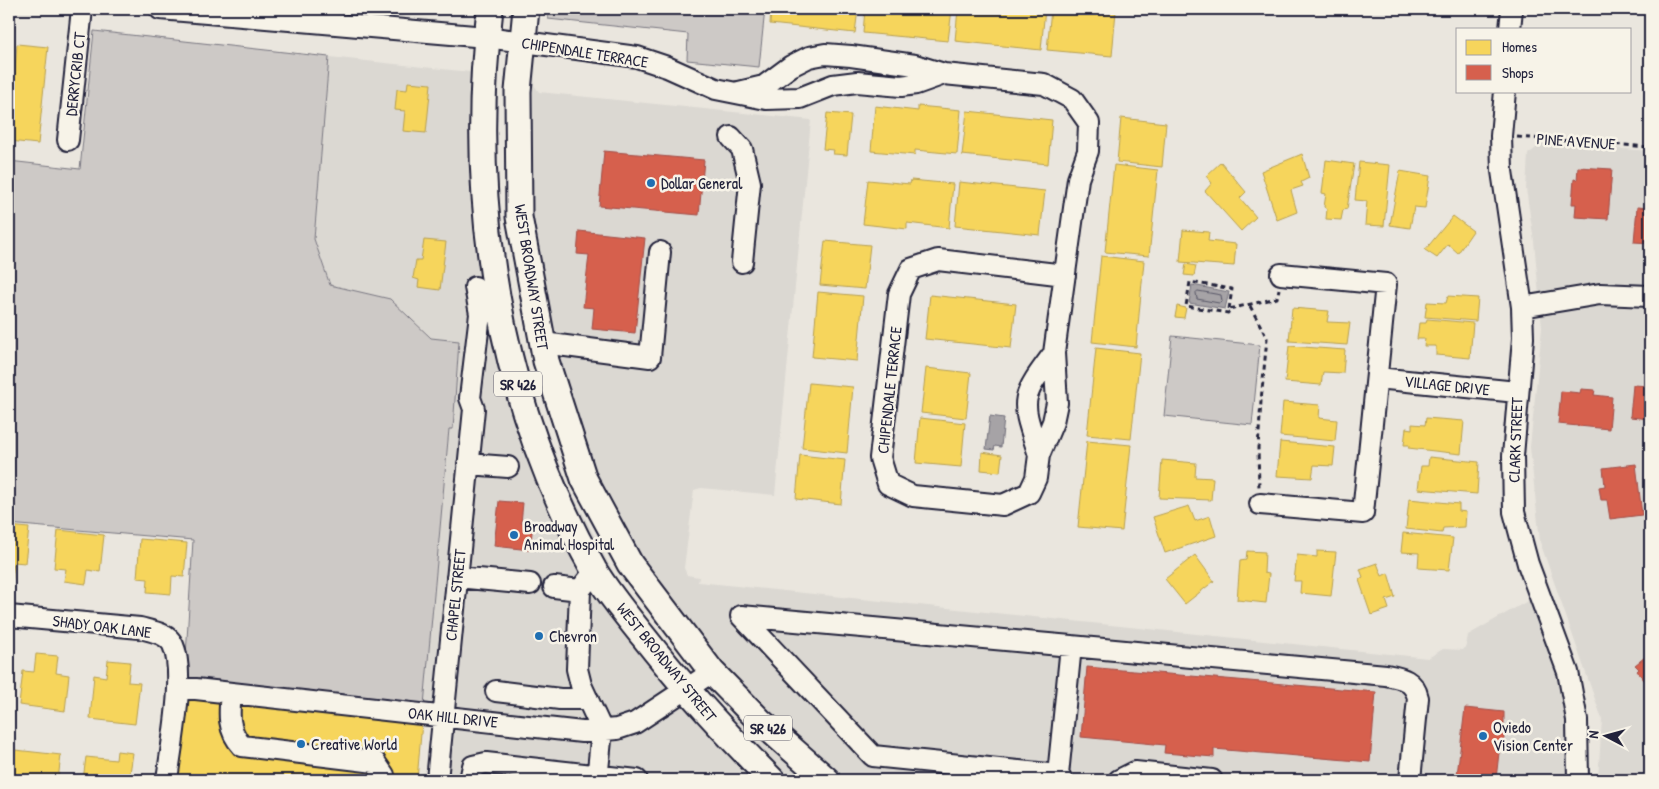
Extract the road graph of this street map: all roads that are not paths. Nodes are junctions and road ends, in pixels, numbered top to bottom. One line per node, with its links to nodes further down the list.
1 (82, 9): 17 (street, DERRYCRIB CT)
2 (160, 9): 7 (street)
3 (490, 9): 7 (main road, WEST BROADWAY STREET / SR 426)
4 (526, 9): 8 (main road, WEST BROADWAY STREET / SR 426)
5 (1512, 9): 6 (street)
6 (1510, 28)
7 (486, 37): 8 (street, CHIPENDALE TERRACE); 34 (main road, WEST BROADWAY STREET / SR 426)
8 (522, 42): 13 (street, CHIPENDALE TERRACE); 25 (main road, WEST BROADWAY STREET / SR 426)
9 (826, 54): 10 (street, CHIPENDALE TERRACE); 11 (street, CHIPENDALE TERRACE); 12 (street)
10 (781, 73): 13 (street, CHIPENDALE TERRACE); 15 (street)
11 (944, 74): 12 (street, CHIPENDALE TERRACE); 21 (street, CHIPENDALE TERRACE)
12 (833, 86): 15 (street, CHIPENDALE TERRACE)
13 (739, 92): 15 (street, CHIPENDALE TERRACE)
14 (1505, 92): 24 (street, CLARK STREET)
15 (788, 100)
16 (731, 138): 19 (street)
17 (68, 140)
18 (660, 252): 25 (street)
19 (742, 262)
20 (1281, 274): 27 (street)
21 (1066, 275): 26 (street, CHIPENDALE TERRACE); 29 (street, CHIPENDALE TERRACE)
22 (475, 287): 30 (street, CHAPEL STREET)
23 (1650, 296): 24 (street)
24 (1522, 306): 28 (street, CLARK STREET)
25 (543, 343): 39 (main road, WEST BROADWAY STREET / SR 426)
26 (1054, 353): 29 (street, CHIPENDALE TERRACE); 29 (street, CHIPENDALE TERRACE)
27 (1377, 378): 28 (street, VILLAGE DRIVE); 32 (street)
28 (1517, 392): 59 (street, CLARK STREET)
29 (1039, 455)
30 (468, 464): 31 (street); 33 (street, CHAPEL STREET)
31 (508, 467)
32 (1260, 504)
33 (457, 577): 35 (street); 45 (street, CHAPEL STREET)
34 (588, 580): 36 (street); 41 (main road, WEST BROADWAY STREET / SR 426); 44 (street)
35 (530, 584)
36 (554, 587)
37 (9, 616): 40 (street, SHADY OAK LANE)
38 (1071, 646): 48 (street); 48 (street); 58 (street)
39 (712, 672): 41 (street, OAK HILL DRIVE); 55 (main road, WEST BROADWAY STREET / SR 426)
40 (178, 687): 43 (street, OAK HILL DRIVE); 49 (street, SHADY OAK LANE)
41 (685, 688): 46 (street, OAK HILL DRIVE); 54 (main road, WEST BROADWAY STREET / SR 426)
42 (496, 691): 44 (street)
43 (231, 693): 45 (street, OAK HILL DRIVE); 50 (street)
44 (588, 699): 46 (street)
45 (443, 716): 46 (street, OAK HILL DRIVE); 51 (street, CHAPEL STREET)
46 (602, 730): 47 (street)
47 (598, 778): 52 (street); 53 (street)
48 (1060, 778)
49 (167, 780)
50 (383, 780)
51 (437, 780)
52 (470, 780)
53 (638, 780)
54 (772, 780)
55 (826, 780)
56 (1119, 780): 57 (street)
57 (1212, 780)
58 (1410, 780)
59 (1578, 780)

